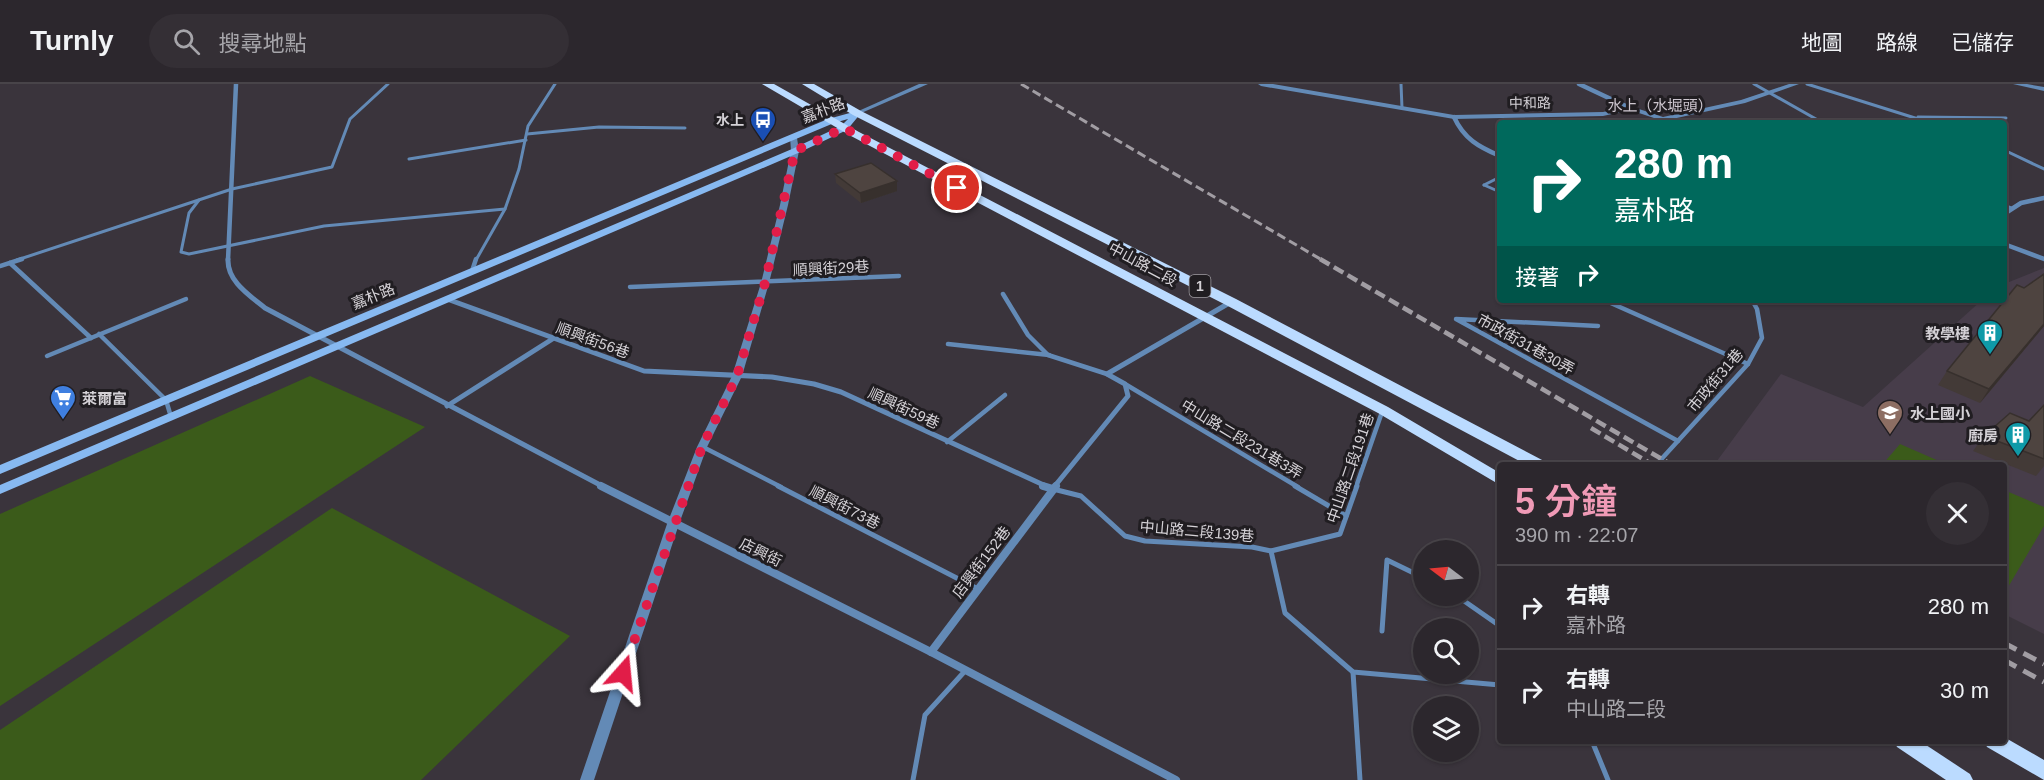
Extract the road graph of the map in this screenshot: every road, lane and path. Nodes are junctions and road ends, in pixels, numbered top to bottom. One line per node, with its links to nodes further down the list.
1 (236, 84): 37 (street, 店興街)
2 (388, 84): 37 (lane)
3 (555, 84): 28 (lane)
4 (767, 84): 25 (main road, 中山路二段 / 1)
5 (807, 84): 18 (main road, 中山路二段 / 1)
6 (925, 84): 18 (street)
7 (1261, 84): 16 (street, 中和路)
8 (1401, 84): 16 (lane)
9 (1579, 84): 17 (street)
10 (1754, 84): 15 (lane)
11 (1796, 84): 15 (street)
12 (1807, 84): 20 (lane)
13 (2016, 84): 14 (street)
14 (2044, 89)
15 (1773, 93): 22 (street); 23 (lane)
16 (1402, 108): 19 (street, 中和路)
17 (1630, 108): 19 (street, 中和路); 22 (street)
18 (857, 113): 25 (main road, 嘉朴路); 27 (main road, 嘉朴路); 57 (main road, 中山路二段 / 1)
19 (1454, 117): 33 (street)
20 (1912, 117): 21 (lane); 24 (lane)
21 (2006, 118)
22 (1663, 119)
23 (1818, 120)
24 (1920, 120)
25 (831, 121): 27 (main road, 中山路二段 / 1); 29 (main road, 嘉朴路)
26 (686, 128): 28 (lane)
27 (844, 128): 31 (main road, 嘉朴路); 60 (main road, 中山路二段 / 1)
28 (527, 134): 30 (lane)
29 (793, 138): 31 (street); 50 (main road, 嘉朴路)
30 (526, 140): 34 (lane); 43 (lane)
31 (795, 151): 52 (street); 56 (main road, 嘉朴路)
32 (2007, 151): 35 (lane)
33 (1497, 154)
34 (409, 159)
35 (2044, 169)
36 (1497, 178): 38 (lane)
37 (232, 189): 40 (lane); 45 (street, 店興街)
38 (1497, 191)
39 (2044, 198): 42 (street)
40 (199, 200): 45 (lane); 48 (lane)
41 (2007, 206): 42 (lane)
42 (2011, 208): 44 (street)
43 (505, 209): 45 (lane); 50 (lane)
44 (2007, 211)
45 (231, 244): 63 (street, 店興街)
46 (2007, 245): 47 (street)
47 (2044, 259)
48 (10, 263): 49 (lane); 64 (lane)
49 (0, 266)
50 (472, 271): 63 (main road, 嘉朴路)
51 (899, 276): 52 (lane, 順興街29巷)
52 (765, 283): 53 (lane, 順興街29巷); 72 (street)
53 (630, 287)
54 (1003, 294): 68 (lane)
55 (186, 299): 62 (lane)
56 (447, 299): 65 (street, 順興街56巷); 67 (main road, 嘉朴路)
57 (1231, 302): 60 (street); 82 (main road, 中山路二段 / 1)
58 (1611, 303): 70 (lane)
59 (1754, 303): 70 (lane, 市政街31巷)
60 (1202, 317): 71 (street); 77 (main road, 中山路二段 / 1)
61 (1598, 326): 79 (lane, 市政街31巷30弄)
62 (99, 334): 64 (lane); 75 (lane)
63 (318, 335): 67 (street, 店興街); 75 (main road, 嘉朴路)
64 (91, 338): 69 (lane)
65 (554, 338): 72 (street, 順興街56巷); 76 (street)
66 (948, 344): 68 (lane)
67 (335, 347): 76 (street, 店興街); 78 (main road, 嘉朴路)
68 (1049, 355): 71 (lane)
69 (46, 356)
70 (1748, 364): 79 (lane, 市政街31巷)
71 (1107, 374): 73 (street)
72 (737, 376): 80 (street, 順興街59巷); 81 (street)
73 (1125, 384): 86 (street, 店興街152巷); 88 (lane, 中山路二段231巷3弄)
74 (1005, 395): 80 (lane)
75 (166, 400): 78 (lane); 84 (main road, 嘉朴路)
76 (447, 406): 89 (street, 店興街)
77 (1383, 410): 85 (main road, 中山路二段 / 1); 88 (lane, 中山路二段191巷)
78 (171, 417): 87 (main road, 嘉朴路)
79 (1678, 441): 83 (lane, 市政街31巷)
80 (947, 442): 86 (street, 順興街59巷)
81 (702, 447): 89 (street); 92 (lane, 順興街73巷)
82 (1533, 462)
83 (1659, 462)
84 (0, 470)
85 (1497, 478)
86 (1053, 489): 90 (lane, 中山路二段139巷); 92 (street, 店興街152巷)
87 (0, 490)
88 (1346, 516): 90 (lane, 中山路二段191巷)
89 (673, 524): 96 (street, 店興街); 104 (street)
90 (1270, 551): 98 (lane, 中山路二段139巷)
91 (1413, 573): 95 (lane)
92 (978, 589): 96 (street, 店興街152巷)
93 (1471, 606): 94 (lane)
94 (1497, 624)
95 (1382, 631)
96 (931, 651): 97 (street, 店興街)
97 (966, 670): 105 (lane); 106 (street, 店興街)
98 (1353, 672): 99 (lane); 107 (lane)
99 (1497, 685)
100 (1593, 744): 108 (lane)
101 (1909, 744): 109 (main road)
102 (1999, 744): 103 (main road)
103 (2044, 771)
104 (587, 780)
105 (914, 780)
106 (1176, 780)
107 (1360, 780)
108 (1608, 780)
109 (1963, 780)

